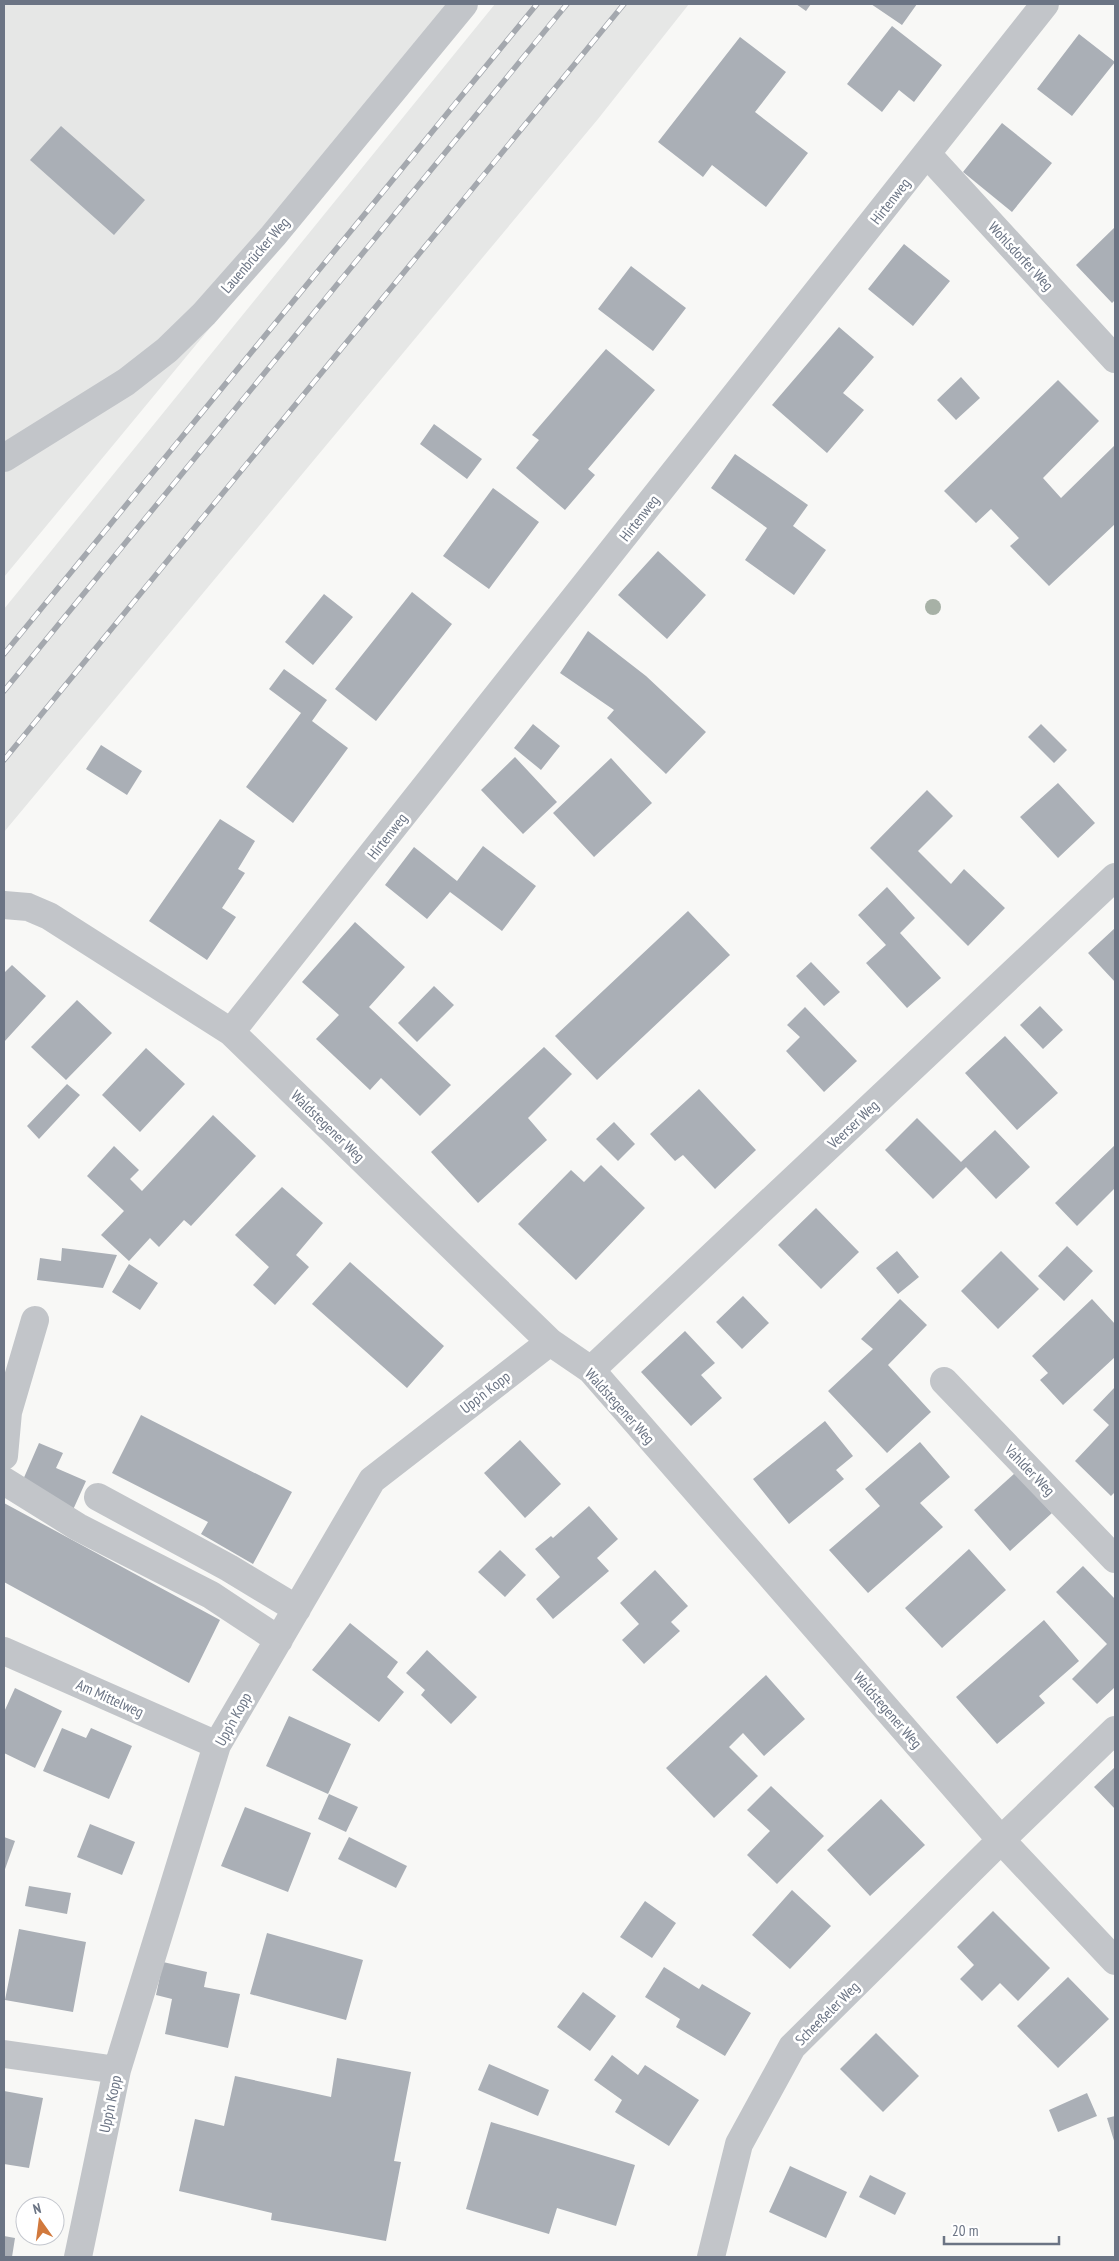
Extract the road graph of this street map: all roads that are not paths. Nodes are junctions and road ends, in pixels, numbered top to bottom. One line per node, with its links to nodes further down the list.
1 (464, 4): 5 (street, Lauenbrücker Weg)
2 (1045, 4): 3 (street, Hirtenweg)
3 (927, 154): 4 (street, Wohlsdorfer Weg); 8 (street, Hirtenweg)
4 (1115, 359)
5 (4, 458)
6 (1115, 877): 11 (street, Veerser Weg)
7 (4, 905): 8 (street, Waldstegener Weg)
8 (231, 1032): 10 (street, Waldstegener Weg)
9 (35, 1320): 13 (street)
10 (550, 1342): 11 (street, Waldstegener Weg); 17 (street, Upp'n Kopp)
11 (591, 1370): 22 (street, Waldstegener Weg)
12 (944, 1382): 16 (street, Vahlder Weg)
13 (4, 1456)
14 (4, 1480): 18 (street)
15 (98, 1497): 17 (street)
16 (1115, 1558)
17 (297, 1609): 18 (street, Upp'n Kopp)
18 (279, 1640): 21 (street, Upp'n Kopp)
19 (4, 1651): 21 (street, Am Mittelweg)
20 (1115, 1730): 22 (street)
21 (217, 1745): 25 (street, Upp'n Kopp)
22 (1001, 1840): 23 (street, Waldstegener Weg); 27 (street, Scheeßeler Weg)
23 (1115, 1961)
24 (4, 2054): 25 (street)
25 (117, 2070): 26 (street, Upp'n Kopp)
26 (78, 2257)
27 (711, 2257)

